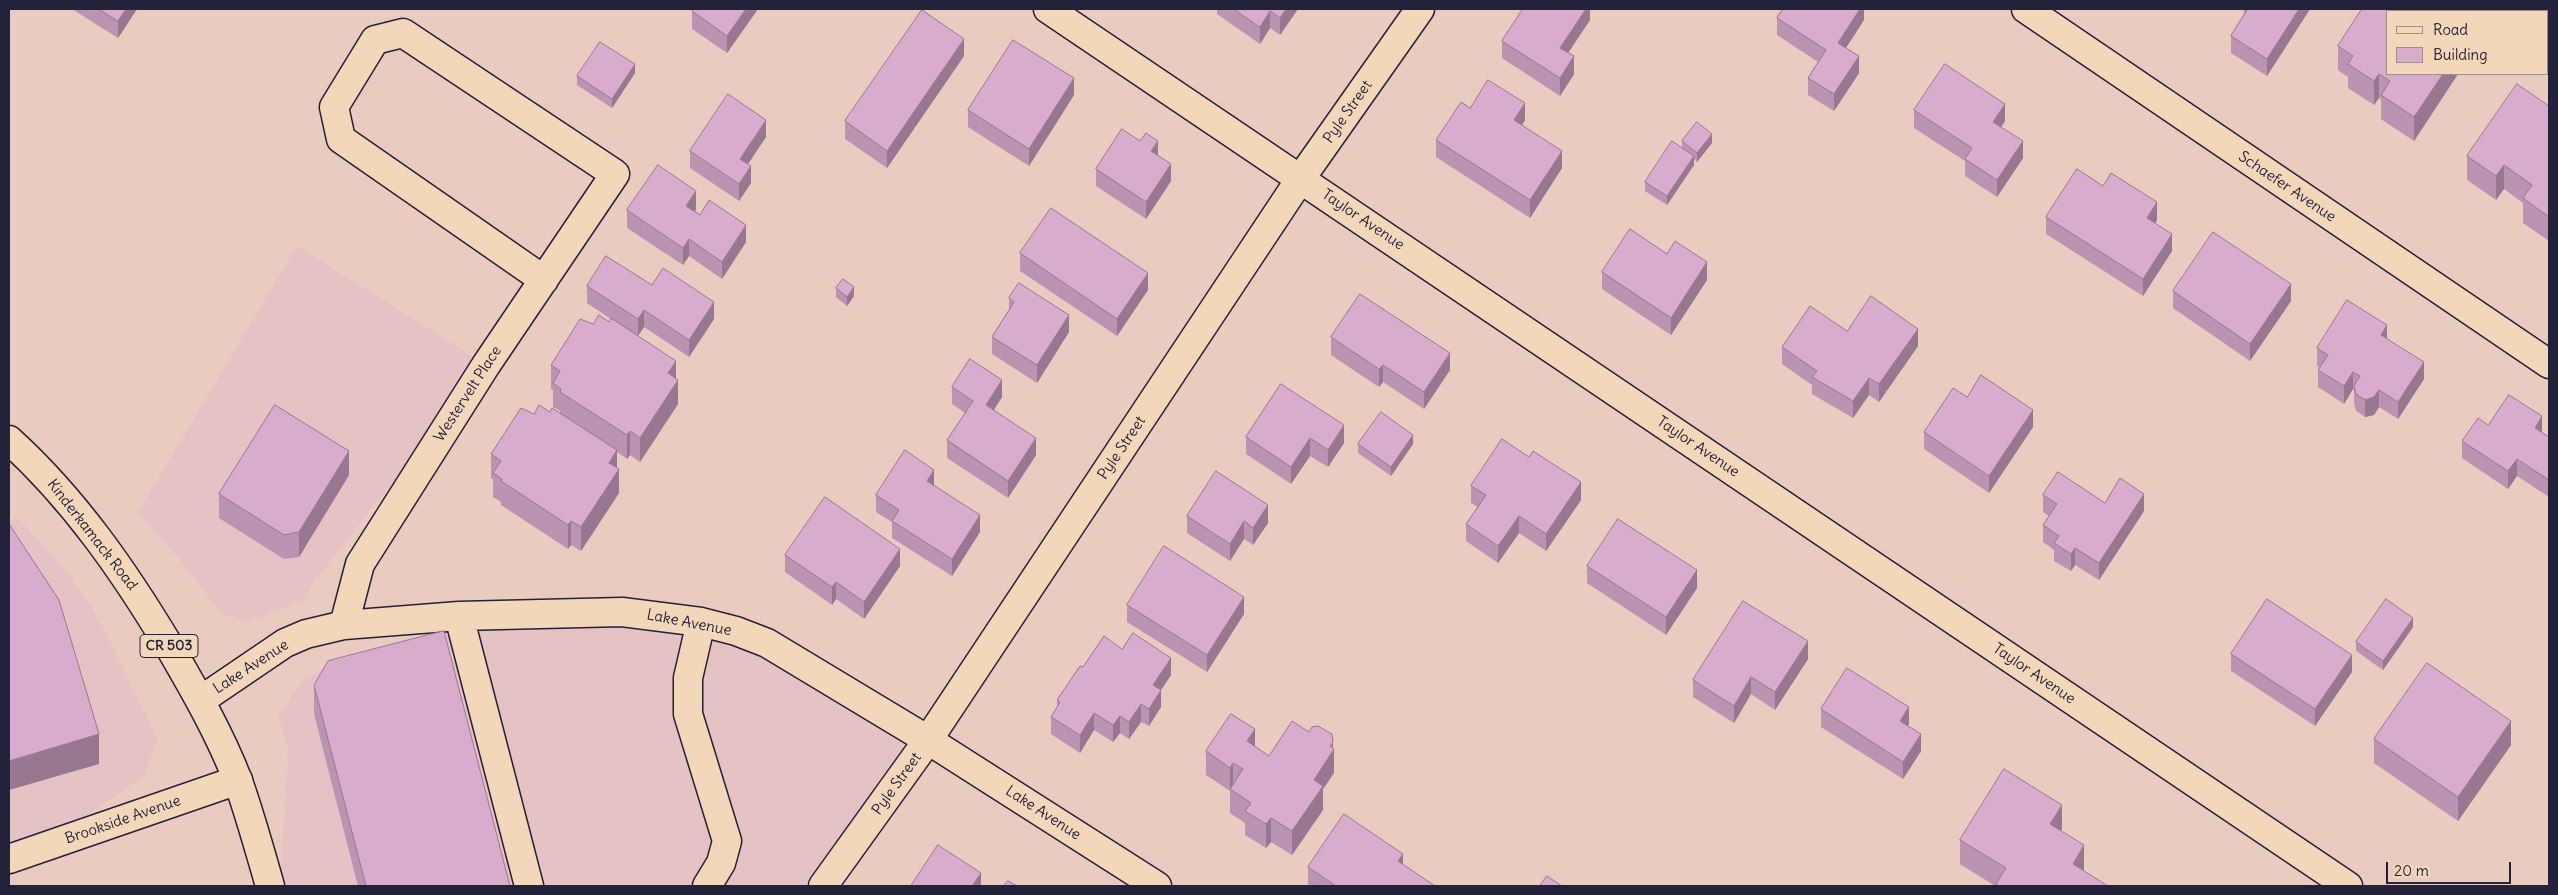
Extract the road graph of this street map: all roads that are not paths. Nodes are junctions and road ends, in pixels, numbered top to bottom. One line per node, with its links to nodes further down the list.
1 (1048, 9): 4 (street, Taylor Avenue)
2 (1420, 9): 4 (street, Pyle Street)
3 (2026, 9): 6 (street, Schaefer Avenue)
4 (1301, 178): 12 (street, Pyle Street); 20 (street, Taylor Avenue)
5 (544, 280): 5 (street, Westervelt Place); 10 (street, Westervelt Place)
6 (2549, 364)
7 (9, 440): 11 (street, Kinderkamack Road / CR 503)
8 (459, 616): 9 (street, Lake Avenue); 10 (street, Lake Avenue); 16 (street)
9 (701, 622): 12 (street, Lake Avenue); 17 (street)
10 (344, 625): 11 (street, Lake Avenue)
11 (201, 700): 13 (street, Kinderkamack Road / CR 503)
12 (928, 740): 18 (street, Pyle Street); 19 (street, Lake Avenue)
13 (238, 780): 14 (street, Brookside Avenue); 15 (street, Kinderkamack Road / CR 503)
14 (9, 859)
15 (270, 886)
16 (529, 886)
17 (707, 886)
18 (823, 886)
19 (1157, 886)
20 (2348, 886)

